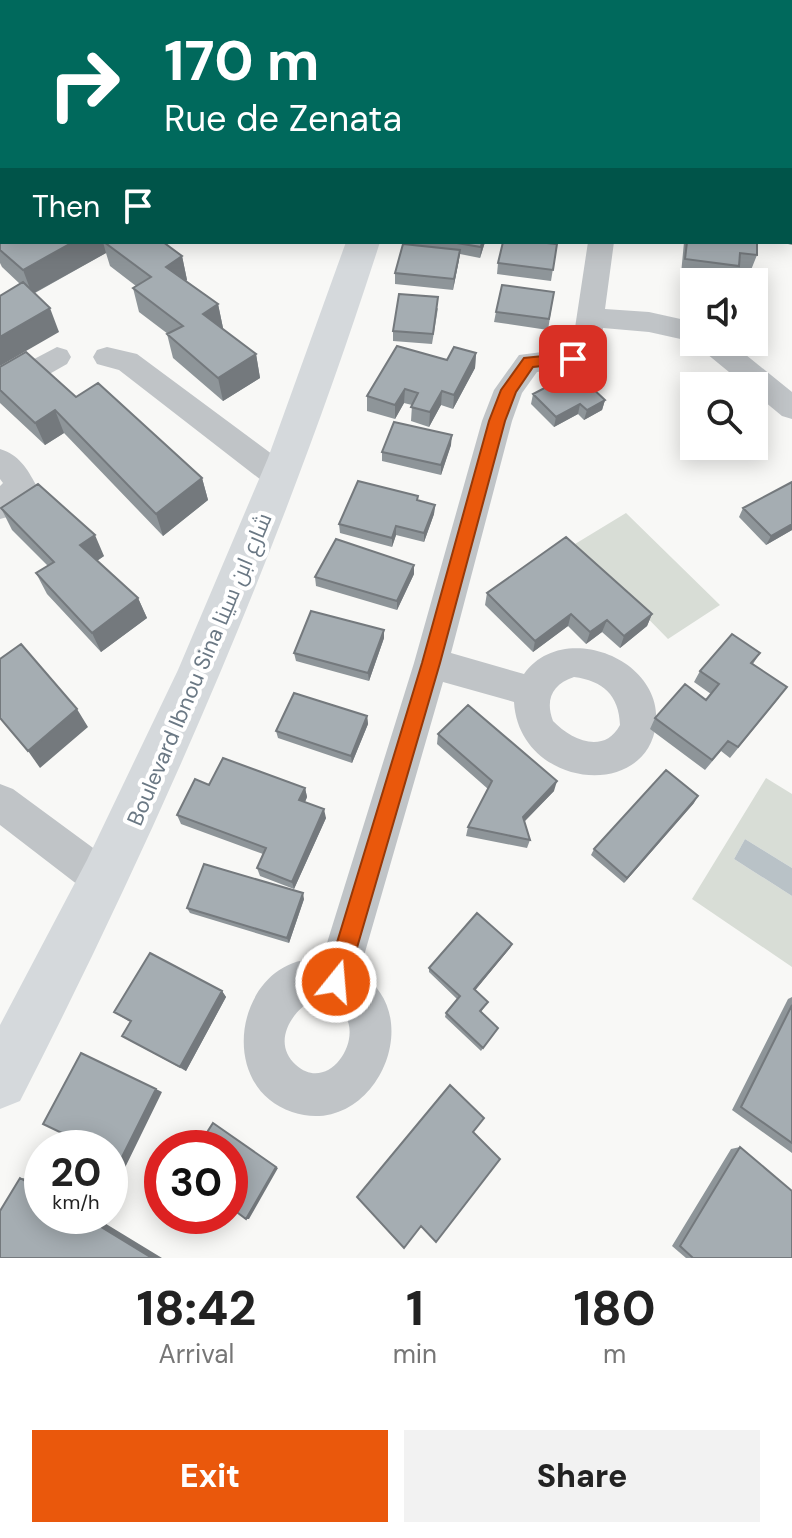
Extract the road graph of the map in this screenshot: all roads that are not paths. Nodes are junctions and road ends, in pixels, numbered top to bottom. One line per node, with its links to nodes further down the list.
1 (362, 244): 11 (main road, Boulevard Ibnou Sina شارع ابن سينا)
2 (601, 244): 3 (street)
3 (592, 318): 4 (street); 13 (street)
4 (680, 329)
5 (728, 356): 9 (street)
6 (57, 357): 8 (street)
7 (107, 357): 11 (street)
8 (0, 391)
9 (792, 408)
10 (0, 461): 12 (street)
11 (281, 478): 16 (main road, Boulevard Ibnou Sina شارع ابن سينا)
12 (0, 507)
13 (431, 663): 14 (street); 17 (street)
14 (533, 692)
15 (0, 802): 16 (street)
16 (105, 881): 18 (main road, Boulevard Ibnou Sina شارع ابن سينا)
17 (336, 982)
18 (0, 1081)

